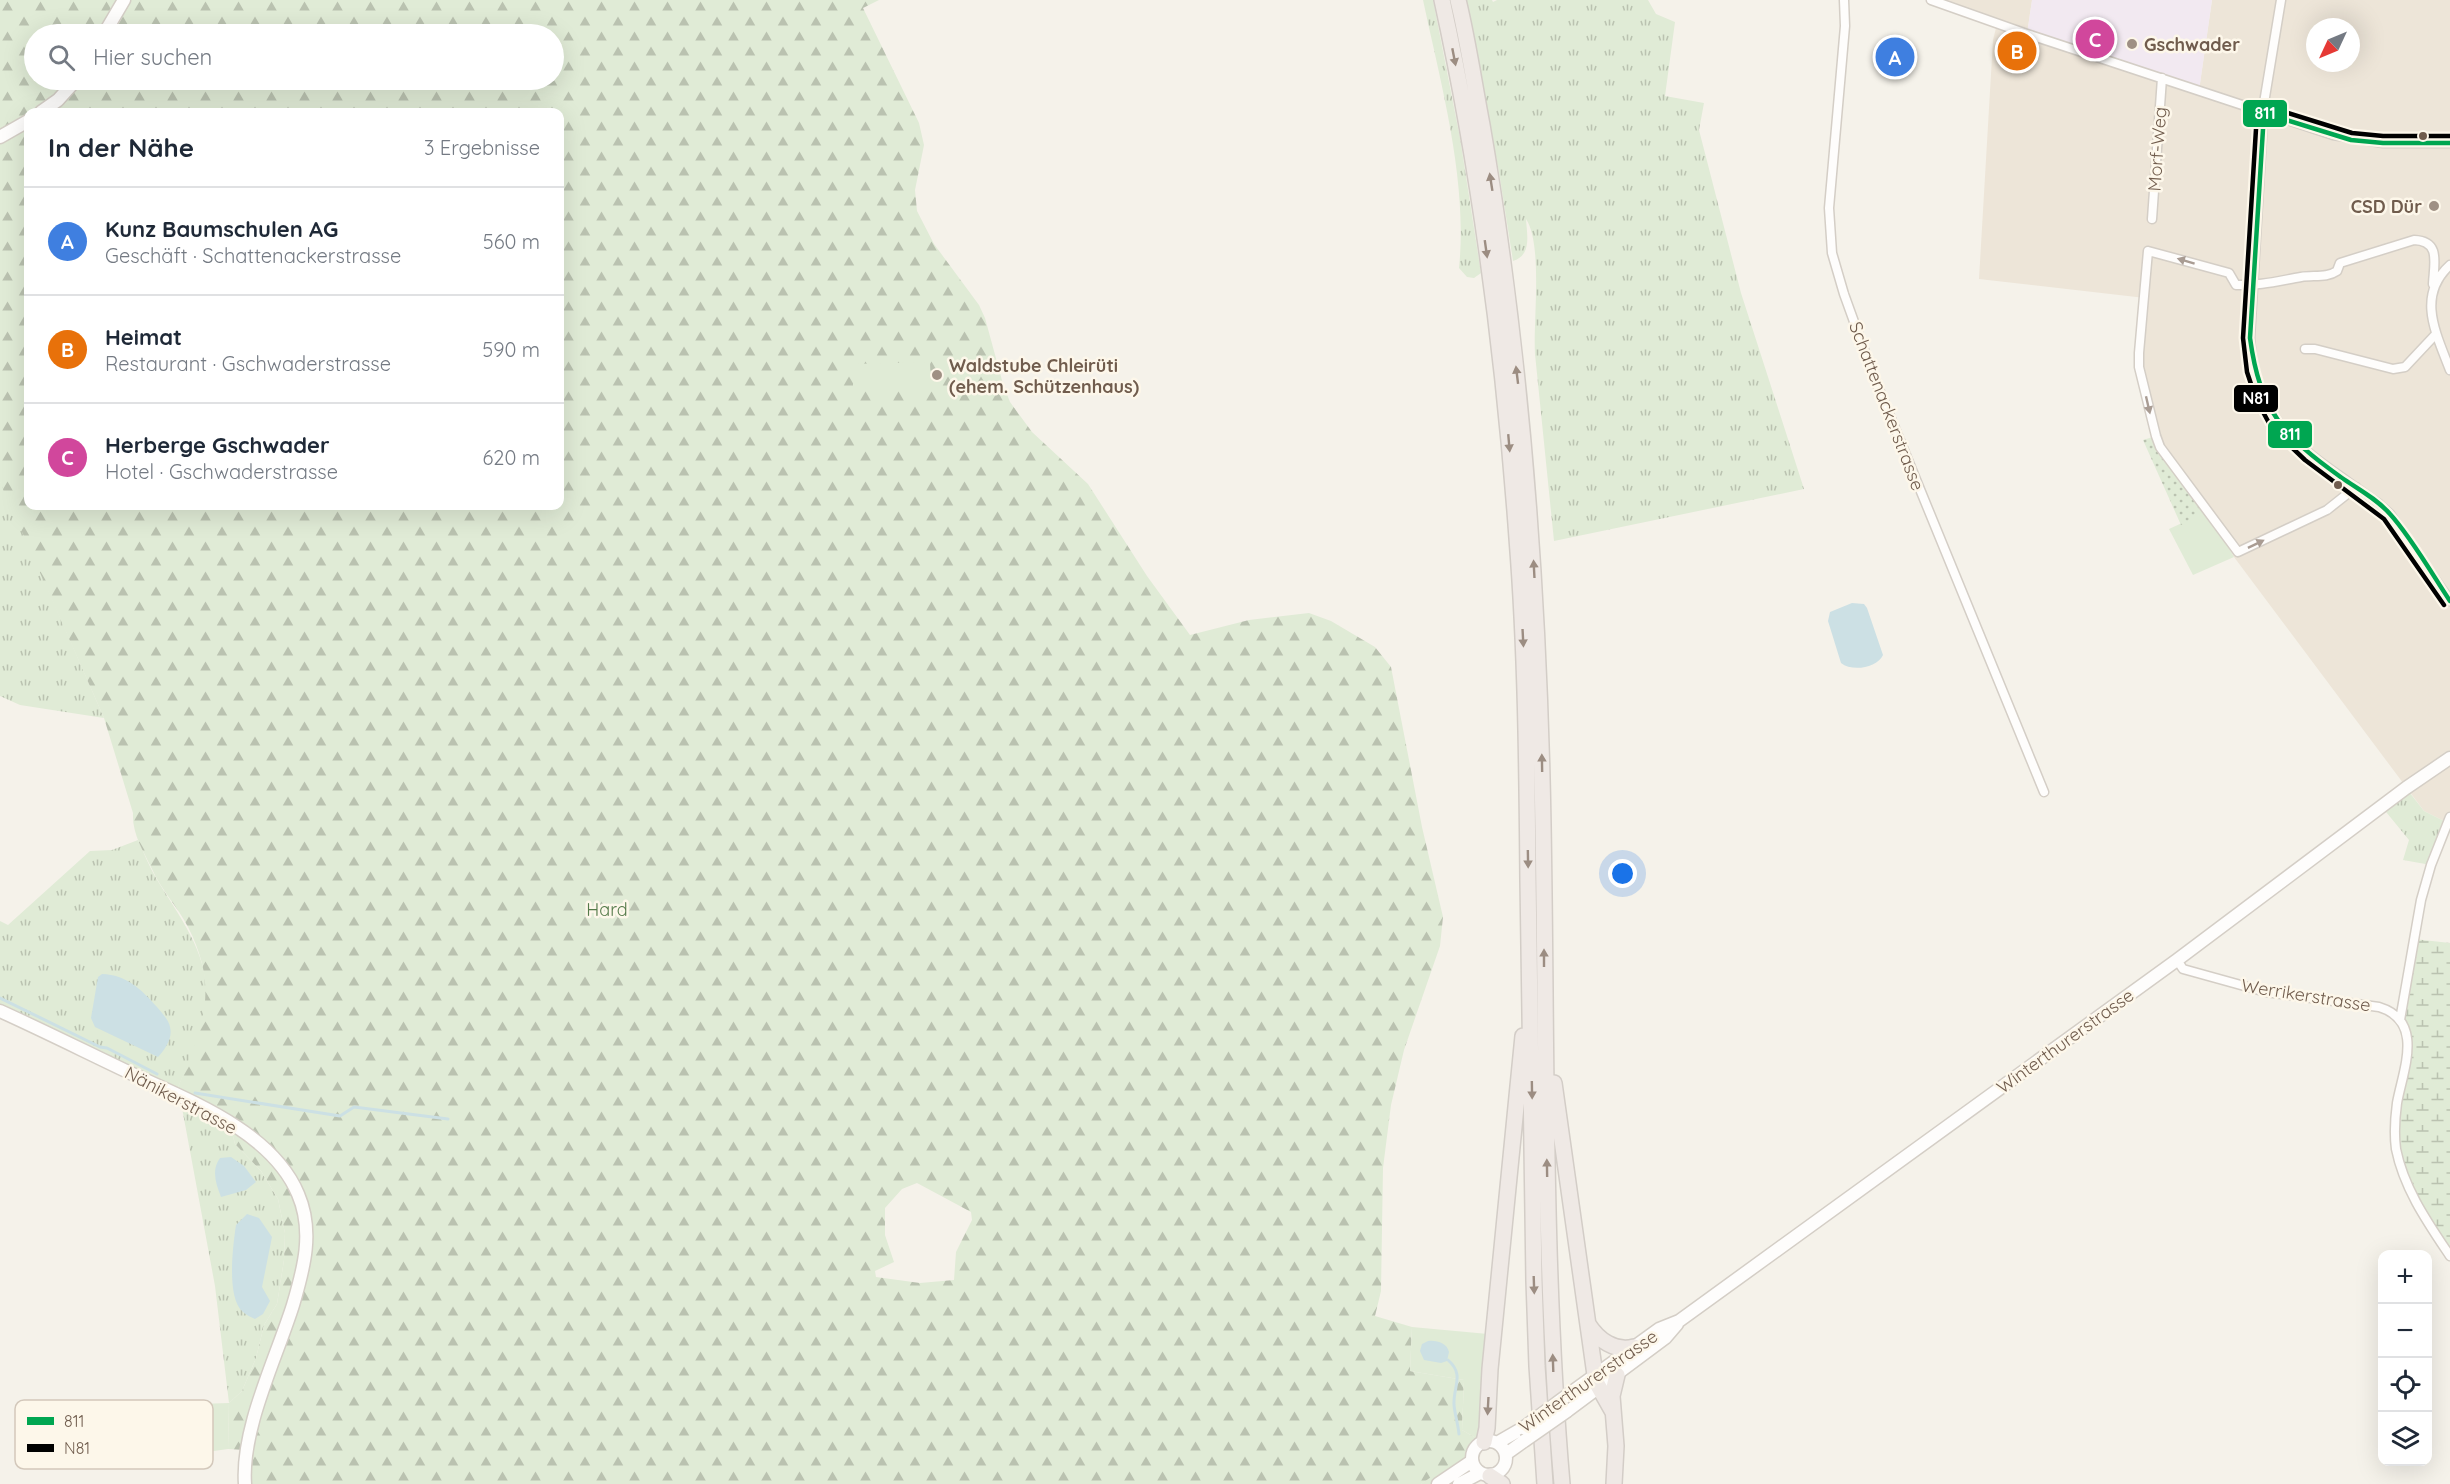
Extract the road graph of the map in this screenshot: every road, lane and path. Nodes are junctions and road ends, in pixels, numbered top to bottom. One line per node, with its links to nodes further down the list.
1 (124, 0): 7 (main road)
2 (1442, 0): 28 (highway, one-way to 28)
3 (1458, 0): 30 (highway, one-way to 3)
4 (1845, 0): 25 (street, Schattenackerstrasse)
5 (1931, 0): 8 (street)
6 (2281, 0): 11 (street)
7 (110, 24)
8 (2162, 78): 11 (street); 15 (street, Morf-Weg)
9 (67, 90): 10 (main road)
10 (46, 108)
11 (2264, 113): 14 (street); 18 (street)
12 (24, 123): 13 (main road)
13 (0, 137)
14 (2450, 143)
15 (2152, 219)
16 (2450, 265): 17 (street)
17 (2433, 284): 18 (street); 19 (street)
18 (2253, 286): 22 (street); 22 (street, one-way to 22)
19 (2436, 334): 20 (street); 21 (street)
20 (2305, 349)
21 (2450, 370)
22 (2356, 487): 23 (street)
23 (2450, 601)
24 (2450, 758): 27 (main road, Winterthurerstrasse)
25 (2044, 792)
26 (2450, 817): 31 (street)
27 (2177, 960): 31 (street, Werrikerstrasse); 33 (main road, Winterthurerstrasse)
28 (1530, 969): 39 (highway, one-way to 39); 46 (highway, one-way to 46)
29 (0, 1011): 43 (main road, Nänikerstrasse)
30 (1545, 1016): 34 (highway); 47 (highway, one-way to 30)
31 (2400, 1020): 32 (street)
32 (2450, 1256)
33 (1679, 1321): 35 (main road, Winterthurerstrasse); 36 (main road, Winterthurerstrasse)
34 (1588, 1324): 35 (highway); 37 (highway)
35 (1634, 1347): 37 (main road, Winterthurerstrasse)
36 (1617, 1375): 37 (main road, Winterthurerstrasse); 38 (highway)
37 (1597, 1381): 38 (highway); 39 (main road, Winterthurerstrasse, bridge); 40 (main road, Winterthurerstrasse, bridge)
38 (1612, 1412): 48 (highway)
39 (1491, 1442): 40 (main road, Winterthurerstrasse); 41 (main road, Winterthurerstrasse)
40 (1506, 1454): 42 (main road, Winterthurerstrasse)
41 (1472, 1461): 42 (main road); 44 (main road, Winterthurerstrasse)
42 (1491, 1478): 45 (main road, Winterthurerstrasse)
43 (245, 1484)
44 (1438, 1484)
45 (1459, 1484)
46 (1545, 1484)
47 (1562, 1484)
48 (1614, 1484)

